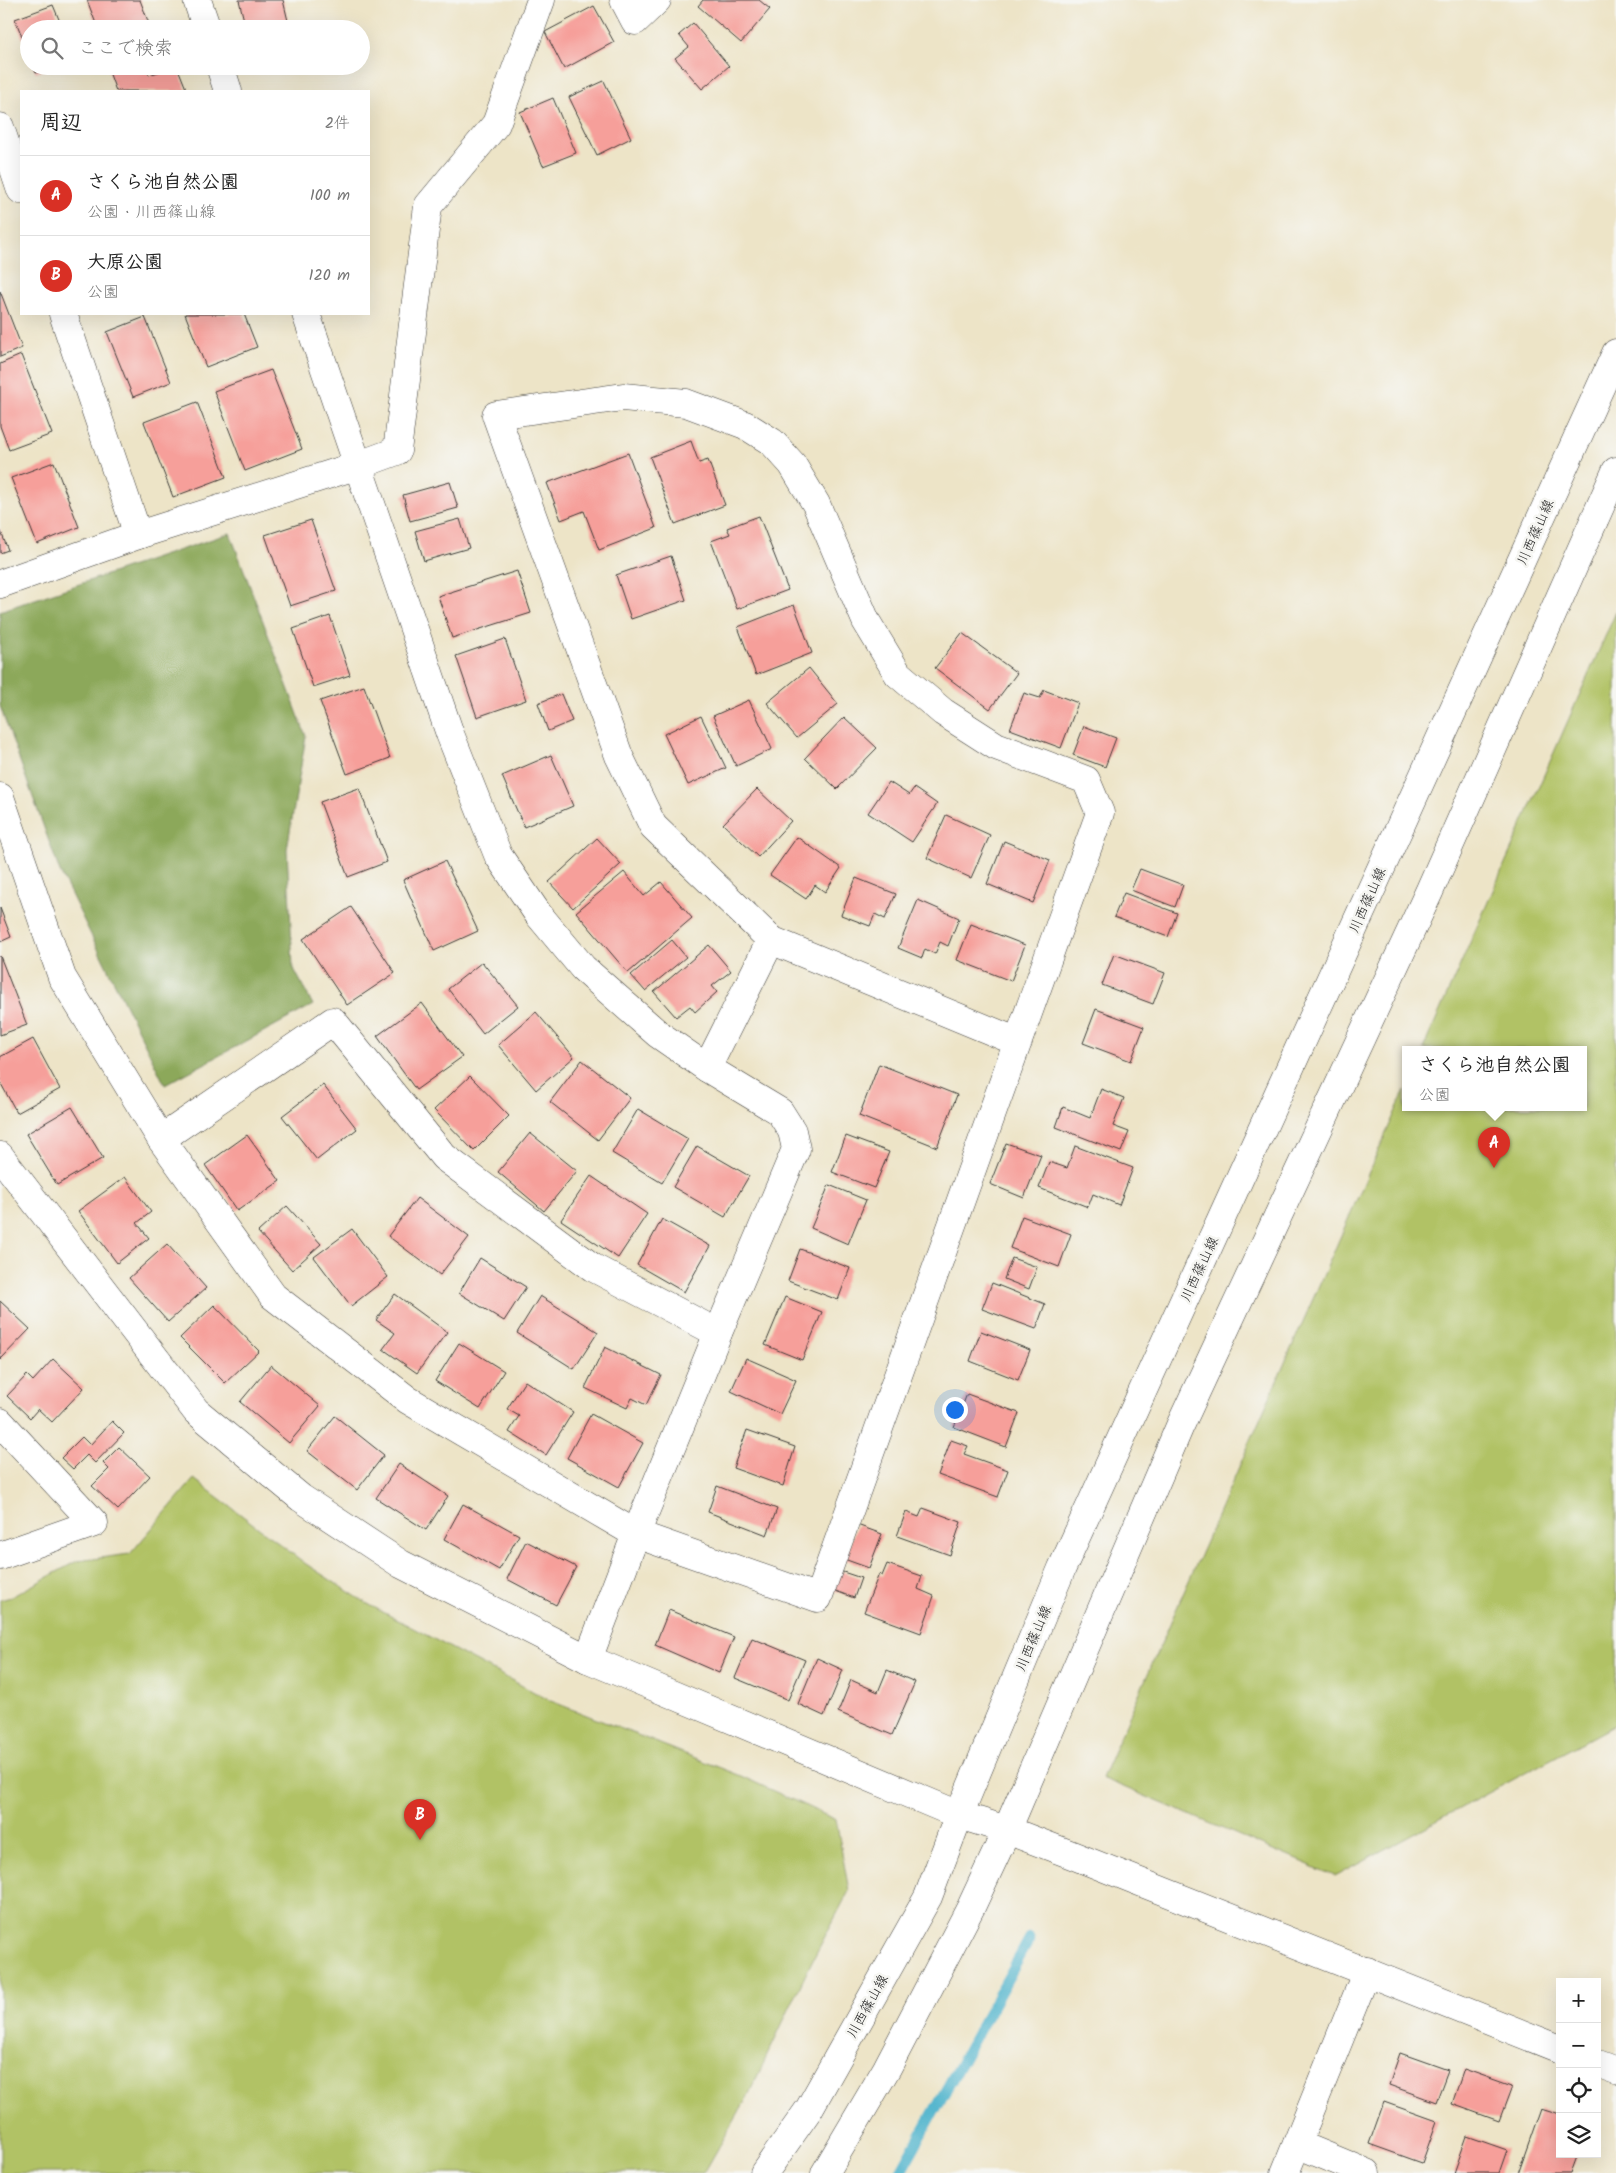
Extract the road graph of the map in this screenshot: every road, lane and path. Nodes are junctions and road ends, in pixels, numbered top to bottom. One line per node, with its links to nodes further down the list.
1 (197, 0): 5 (street)
2 (541, 0): 13 (street)
3 (624, 0): 4 (street)
4 (657, 0)
5 (204, 20)
6 (223, 75): 7 (street)
7 (228, 90)
8 (0, 127): 9 (street)
9 (20, 187)
10 (63, 315): 15 (street)
11 (306, 315): 13 (street)
12 (1616, 353): 28 (street, 川西篠山線)
13 (359, 465): 15 (street); 20 (street)
14 (1616, 471): 29 (street)
15 (138, 535): 16 (street)
16 (0, 584)
17 (0, 797): 21 (street)
18 (771, 940): 19 (street); 19 (street); 20 (street)
19 (1018, 1042): 25 (street)
20 (707, 1068): 23 (street)
21 (161, 1139): 23 (street); 25 (street)
22 (0, 1156): 27 (street)
23 (718, 1333): 25 (street)
24 (0, 1422): 26 (street)
25 (636, 1534): 27 (street)
26 (0, 1556)
27 (588, 1659): 28 (street)
28 (959, 1815): 29 (street); 35 (street, 川西篠山線)
29 (1007, 1830): 30 (street); 36 (street)
30 (1366, 1971): 31 (street); 34 (street)
31 (1556, 2047)
32 (1601, 2065): 33 (street)
33 (1616, 2071)
34 (1296, 2144): 37 (street); 38 (street)
35 (764, 2173)
36 (825, 2173)
37 (1285, 2173)
38 (1367, 2173)

